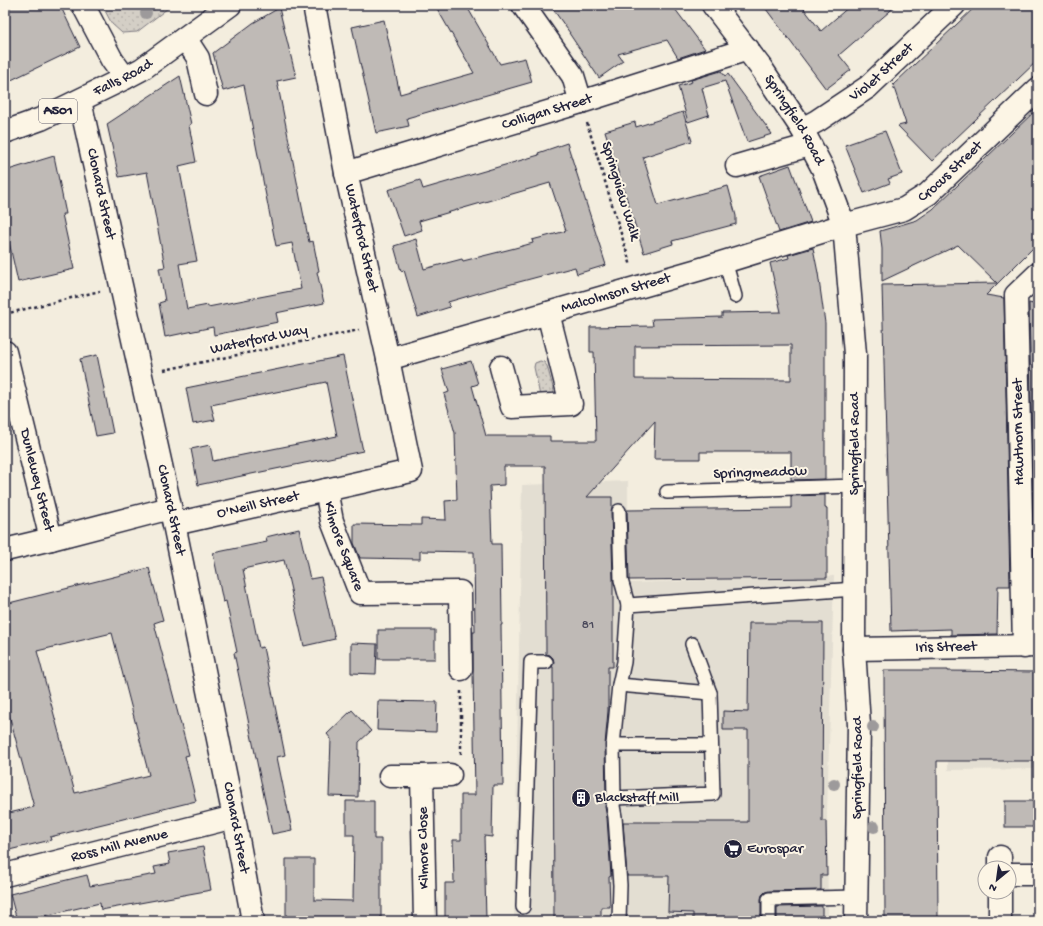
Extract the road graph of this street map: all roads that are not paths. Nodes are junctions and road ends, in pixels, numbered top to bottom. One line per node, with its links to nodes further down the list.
1 (83, 5): 9 (street)
2 (230, 5): 7 (street, Falls Road / A501)
3 (314, 5): 17 (street, Waterford Street)
4 (523, 5): 13 (street)
5 (713, 5): 8 (street, Springfield Road)
6 (954, 5): 15 (street, Violet Street)
7 (185, 38): 9 (street, Falls Road / A501); 11 (street)
8 (748, 49): 13 (street, Colligan Street); 15 (street, Springfield Road)
9 (125, 78): 12 (street, Falls Road / A501)
10 (1038, 89): 18 (street, Crocus Street)
11 (206, 94)
12 (80, 101): 14 (street, Falls Road / A501); 31 (street, Clonard Street)
13 (581, 102): 17 (street, Colligan Street)
14 (5, 132)
15 (806, 137): 16 (street, Violet Street); 18 (street, Springfield Road)
16 (737, 166)
17 (346, 173): 24 (street, Waterford Street)
18 (844, 226): 19 (street, Malcolmson Street); 27 (street, Springfield Road)
19 (724, 261): 21 (lane); 22 (street, Malcolmson Street)
20 (1038, 274): 37 (street, Hawthorn Street)
21 (735, 296)
22 (548, 313): 24 (street, Malcolmson Street); 25 (street)
23 (5, 352): 32 (street, Dunlewey Street)
24 (388, 359): 26 (street, Waterford Street)
25 (501, 367)
26 (411, 471): 28 (street, O'Neill Street)
27 (855, 486): 29 (lane, Springmeadow); 34 (street, Springfield Road)
28 (326, 490): 31 (street, O'Neill Street); 40 (street, Kilmore Square)
29 (667, 492)
30 (618, 511): 35 (lane)
31 (172, 516): 32 (street, O'Neill Street); 49 (street, Clonard Street)
32 (51, 539): 33 (street, O'Neill Street)
33 (5, 550)
34 (855, 589): 35 (lane); 38 (street, Springfield Road)
35 (628, 605): 41 (lane)
36 (692, 644): 42 (lane)
37 (1031, 646): 38 (street, Iris Street)
38 (854, 649): 53 (street, Springfield Road)
39 (546, 662): 55 (lane)
40 (461, 669)
41 (618, 685): 42 (lane); 43 (lane)
42 (710, 693): 44 (lane)
43 (613, 745): 44 (lane); 48 (lane)
44 (711, 745): 48 (lane)
45 (450, 775): 47 (street)
46 (390, 776): 47 (street)
47 (422, 776): 57 (street, Kilmore Close)
48 (614, 798): 58 (lane)
49 (234, 817): 52 (street, Ross Mill Avenue); 56 (street, Clonard Street)
50 (1017, 869): 51 (street)
51 (1038, 874)
52 (5, 875)
53 (857, 897): 59 (lane); 60 (street, Springfield Road)
54 (1000, 900): 61 (street)
55 (523, 906)
56 (253, 921)
57 (425, 921)
58 (619, 921)
59 (769, 921)
60 (856, 921)
61 (1000, 921)

